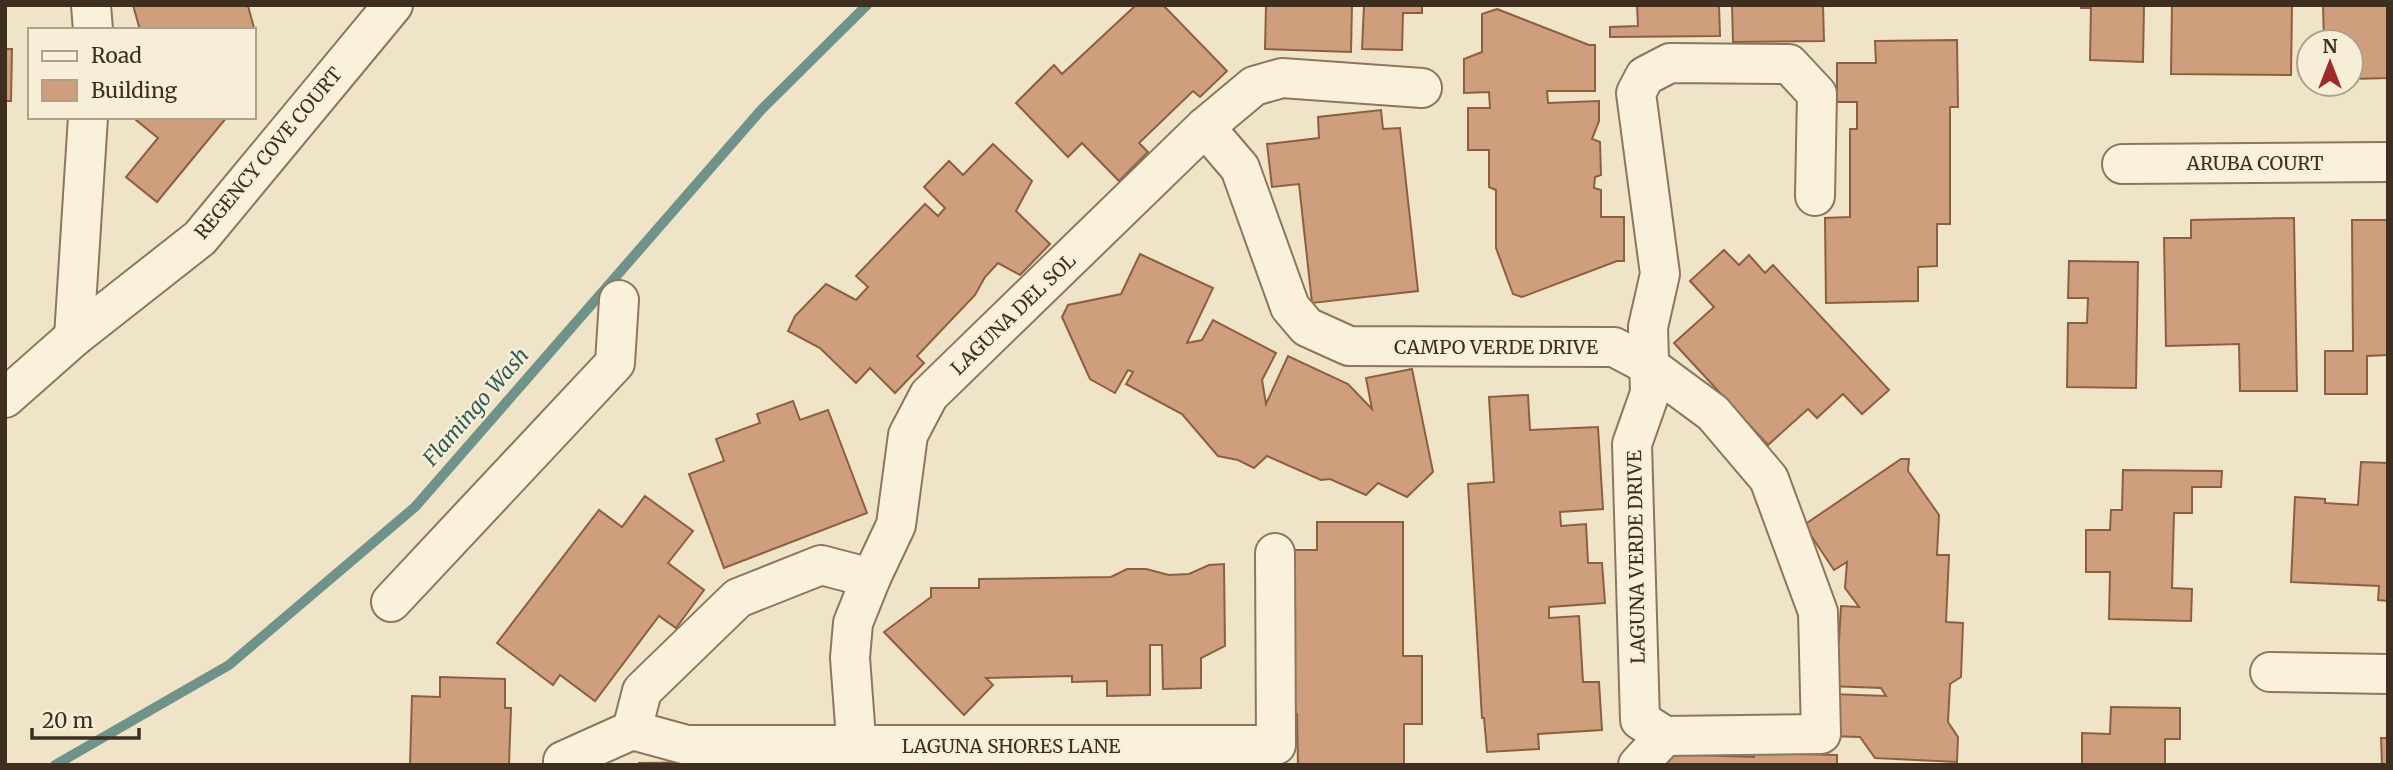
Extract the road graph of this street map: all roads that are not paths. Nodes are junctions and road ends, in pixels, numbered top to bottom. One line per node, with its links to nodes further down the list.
1 (91, 5): 3 (street)
2 (393, 5): 11 (street, REGENCY COVE COURT)
3 (93, 28)
4 (1422, 88): 6 (street, LAGUNA DEL SOL)
5 (88, 119): 11 (street)
6 (1205, 127): 12 (street, CAMPO VERDE DRIVE); 15 (street, LAGUNA DEL SOL)
7 (2388, 162): 8 (street, ARUBA COURT)
8 (2122, 164)
9 (1815, 196): 12 (street, LAGUNA VERDE DRIVE)
10 (619, 300): 16 (street)
11 (74, 337): 13 (street, REGENCY COVE COURT)
12 (1648, 365): 20 (street, LAGUNA VERDE DRIVE); 20 (street, CAMPO VERDE DRIVE)
13 (5, 398)
14 (1275, 553): 21 (street, LAGUNA SHORES LANE)
15 (871, 578): 19 (street); 21 (street, LAGUNA DEL SOL)
16 (391, 602)
17 (2270, 672): 18 (street)
18 (2388, 674)
19 (632, 730): 21 (street, LAGUNA SHORES LANE); 22 (street)
20 (1665, 736): 23 (street)
21 (858, 755)
22 (563, 761)
23 (1638, 765)

